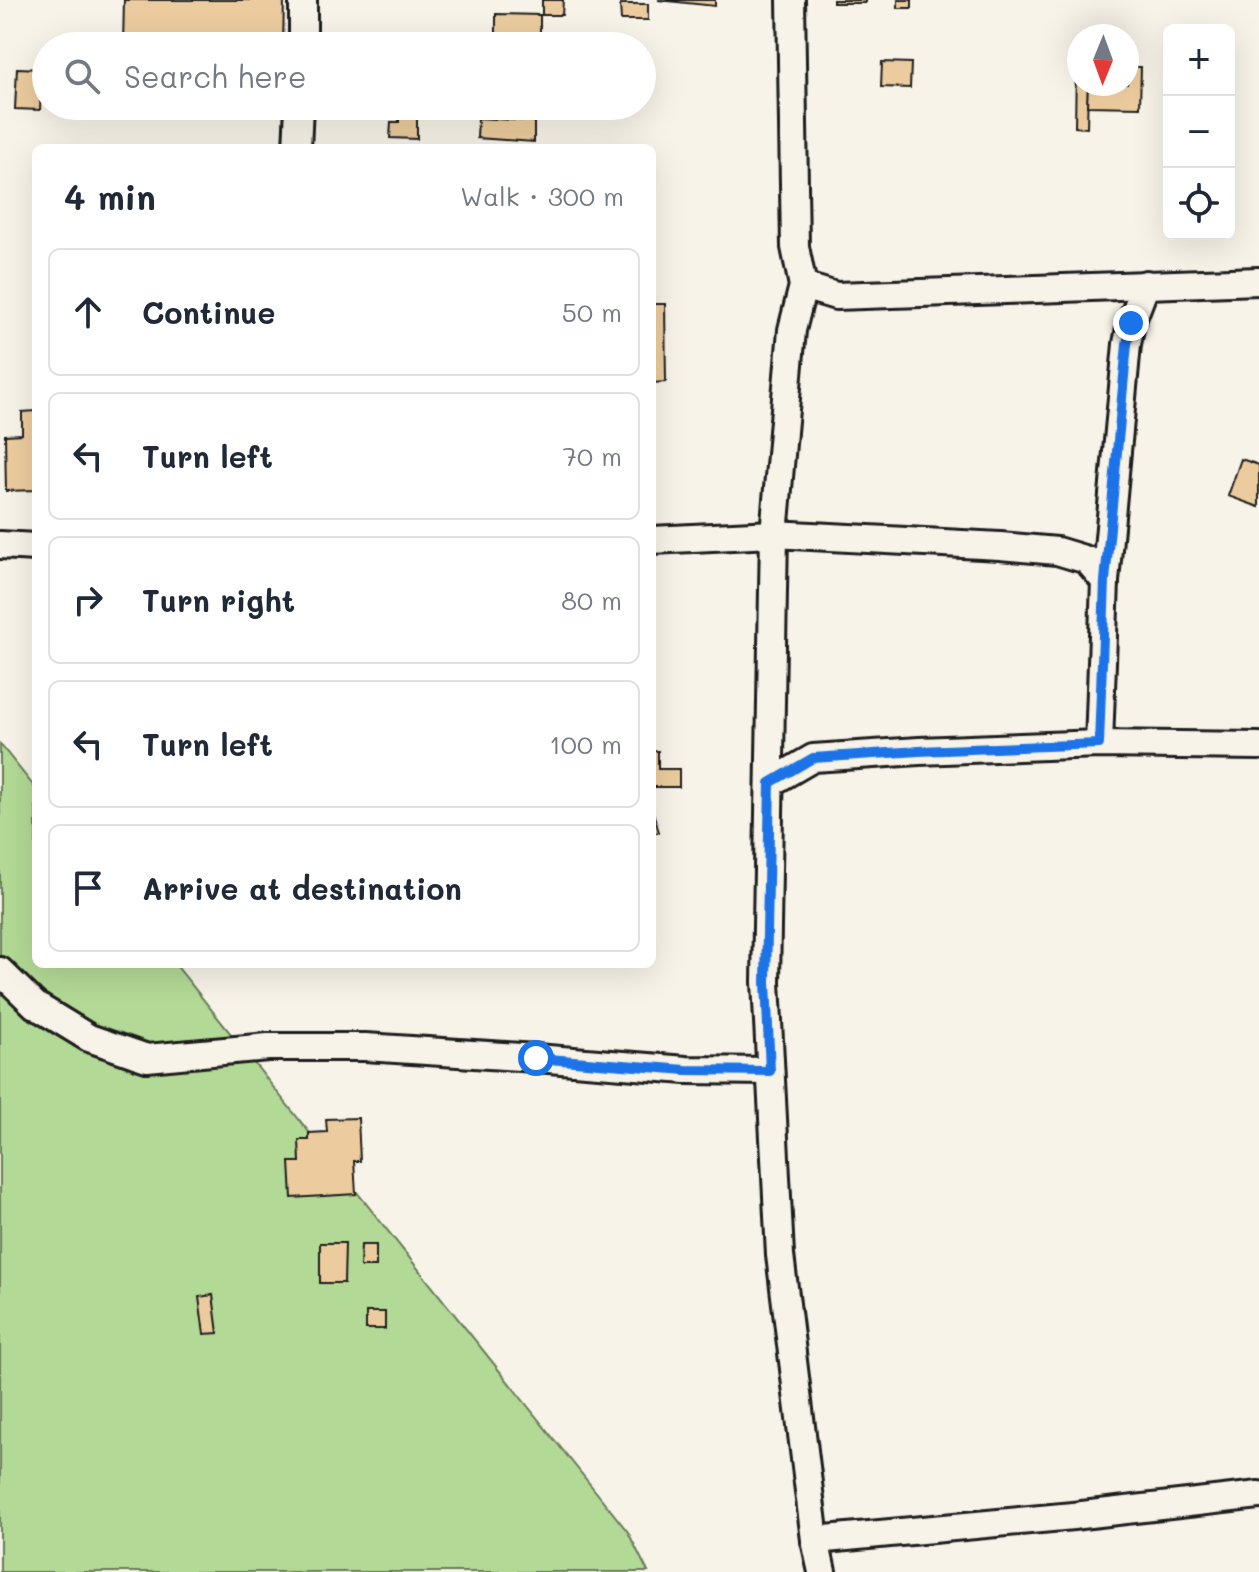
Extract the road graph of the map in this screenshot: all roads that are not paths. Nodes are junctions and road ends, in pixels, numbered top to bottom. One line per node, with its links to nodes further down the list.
1 (303, 0): 3 (street)
2 (791, 0): 8 (street)
3 (303, 32)
4 (298, 120): 5 (street)
5 (297, 144)
6 (1259, 281): 7 (street)
7 (1146, 284): 8 (street); 13 (street)
8 (803, 286): 9 (street)
9 (774, 534): 10 (street); 13 (street); 14 (street)
10 (656, 540)
11 (0, 545): 12 (street)
12 (32, 547)
13 (1105, 581): 15 (street)
14 (771, 733): 17 (street); 18 (street)
15 (1099, 744): 16 (street); 17 (street)
16 (1259, 746)
17 (813, 758): 18 (street)
18 (770, 783): 20 (street)
19 (0, 971): 20 (street)
20 (770, 1071): 22 (street)
21 (1259, 1495): 22 (street)
22 (815, 1540): 23 (street)
23 (822, 1572)

